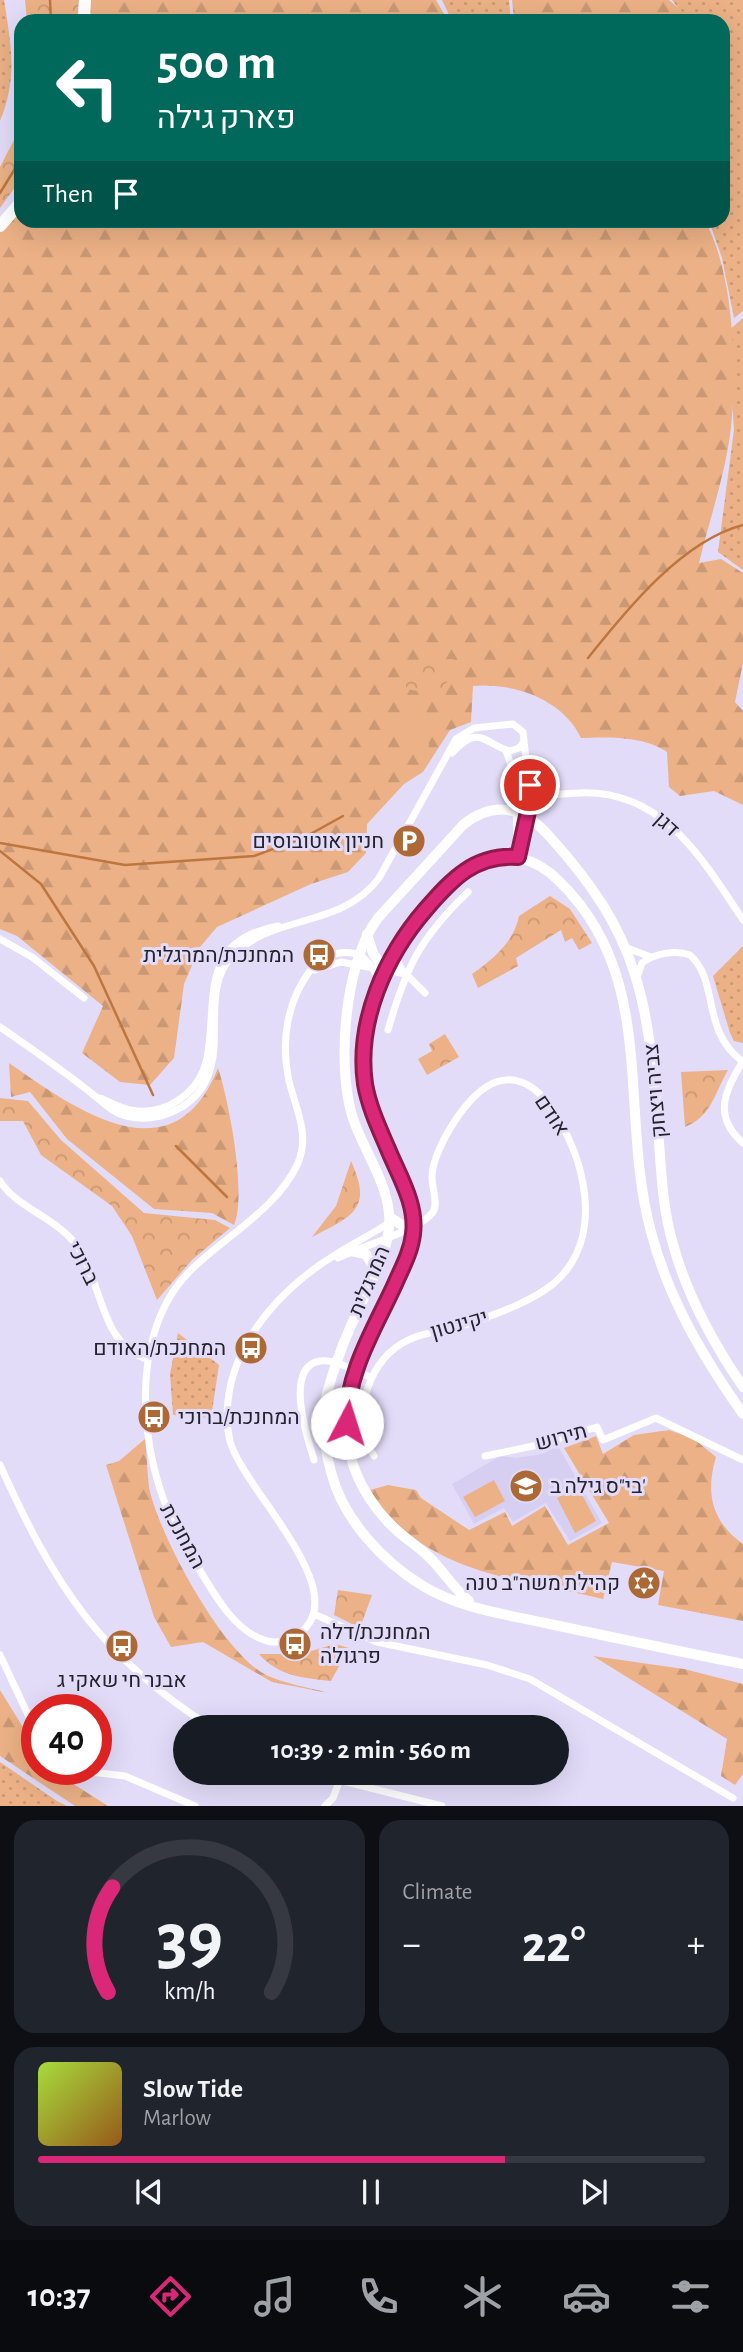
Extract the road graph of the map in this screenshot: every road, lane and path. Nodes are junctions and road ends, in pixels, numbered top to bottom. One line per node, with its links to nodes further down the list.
1 (14, 210): 2 (main road)
2 (0, 226)
3 (502, 726): 4 (street); 5 (street); 7 (street)
4 (523, 743): 6 (street); 8 (street)
5 (498, 744): 6 (street); 7 (street)
6 (506, 751): 10 (street)
7 (447, 759): 28 (street)
8 (529, 777): 9 (street); 11 (street)
9 (554, 794): 11 (street, דגן); 14 (street, דגן)
10 (517, 810): 11 (street); 12 (street); 15 (street, המרגלית)
11 (528, 811): 12 (street); 17 (street, צביה ויצחק)
12 (518, 857): 18 (street, המרגלית); 47 (street, צביה ויצחק)
13 (468, 892): 23 (street)
14 (743, 920)
15 (367, 933): 20 (street, המרגלית); 22 (street)
16 (0, 939): 27 (street)
17 (627, 948): 19 (street); 24 (street, צביה ויצחק)
18 (392, 952): 22 (street, המרגלית); 23 (street)
19 (651, 957): 24 (street); 30 (street)
20 (358, 960): 21 (street); 35 (street, המרגלית); 42 (street, המחנכת)
21 (373, 968): 22 (street); 25 (street)
22 (385, 971): 23 (street); 25 (street, המרגלית)
23 (406, 974): 26 (street); 29 (street)
24 (638, 975): 46 (street, צביה ויצחק)
25 (380, 983): 33 (street, המרגלית)
26 (425, 993)
27 (83, 998)
28 (0, 1027)
29 (388, 1030)
30 (743, 1062): 31 (street)
31 (743, 1143)
32 (0, 1181): 42 (street, ברוכי)
33 (412, 1211): 34 (street); 36 (street, המרגלית)
34 (433, 1211): 36 (street); 38 (street, אודם)
35 (390, 1220): 36 (street); 37 (street, המרגלית); 41 (street)
36 (414, 1225): 37 (street); 44 (street, המרגלית)
37 (388, 1236): 39 (street); 40 (street, המרגלית)
38 (577, 1248): 45 (street, יקינטון)
39 (351, 1251): 40 (street); 41 (street)
40 (375, 1270): 43 (street, המרגלית)
41 (310, 1272): 54 (street)
42 (147, 1359): 54 (street, המחנכת)
43 (337, 1364): 44 (street); 50 (street); 53 (street, המרגלית)
44 (355, 1371): 45 (street); 53 (street, המרגלית)
45 (372, 1378): 48 (street)
46 (743, 1387)
47 (743, 1414)
48 (374, 1456)
49 (485, 1456): 51 (street, תירוש)
50 (314, 1460)
51 (743, 1460)
52 (0, 1465): 58 (street)
53 (477, 1608): 56 (street, המרגלית)
54 (314, 1614): 62 (street)
55 (0, 1656): 57 (street)
56 (743, 1664)
57 (21, 1700)
58 (195, 1715)
59 (112, 1774): 63 (street)
60 (338, 1785): 64 (street)
61 (352, 1785): 65 (street)
62 (733, 1798)
63 (195, 1806)
64 (325, 1806)
65 (442, 1806)

